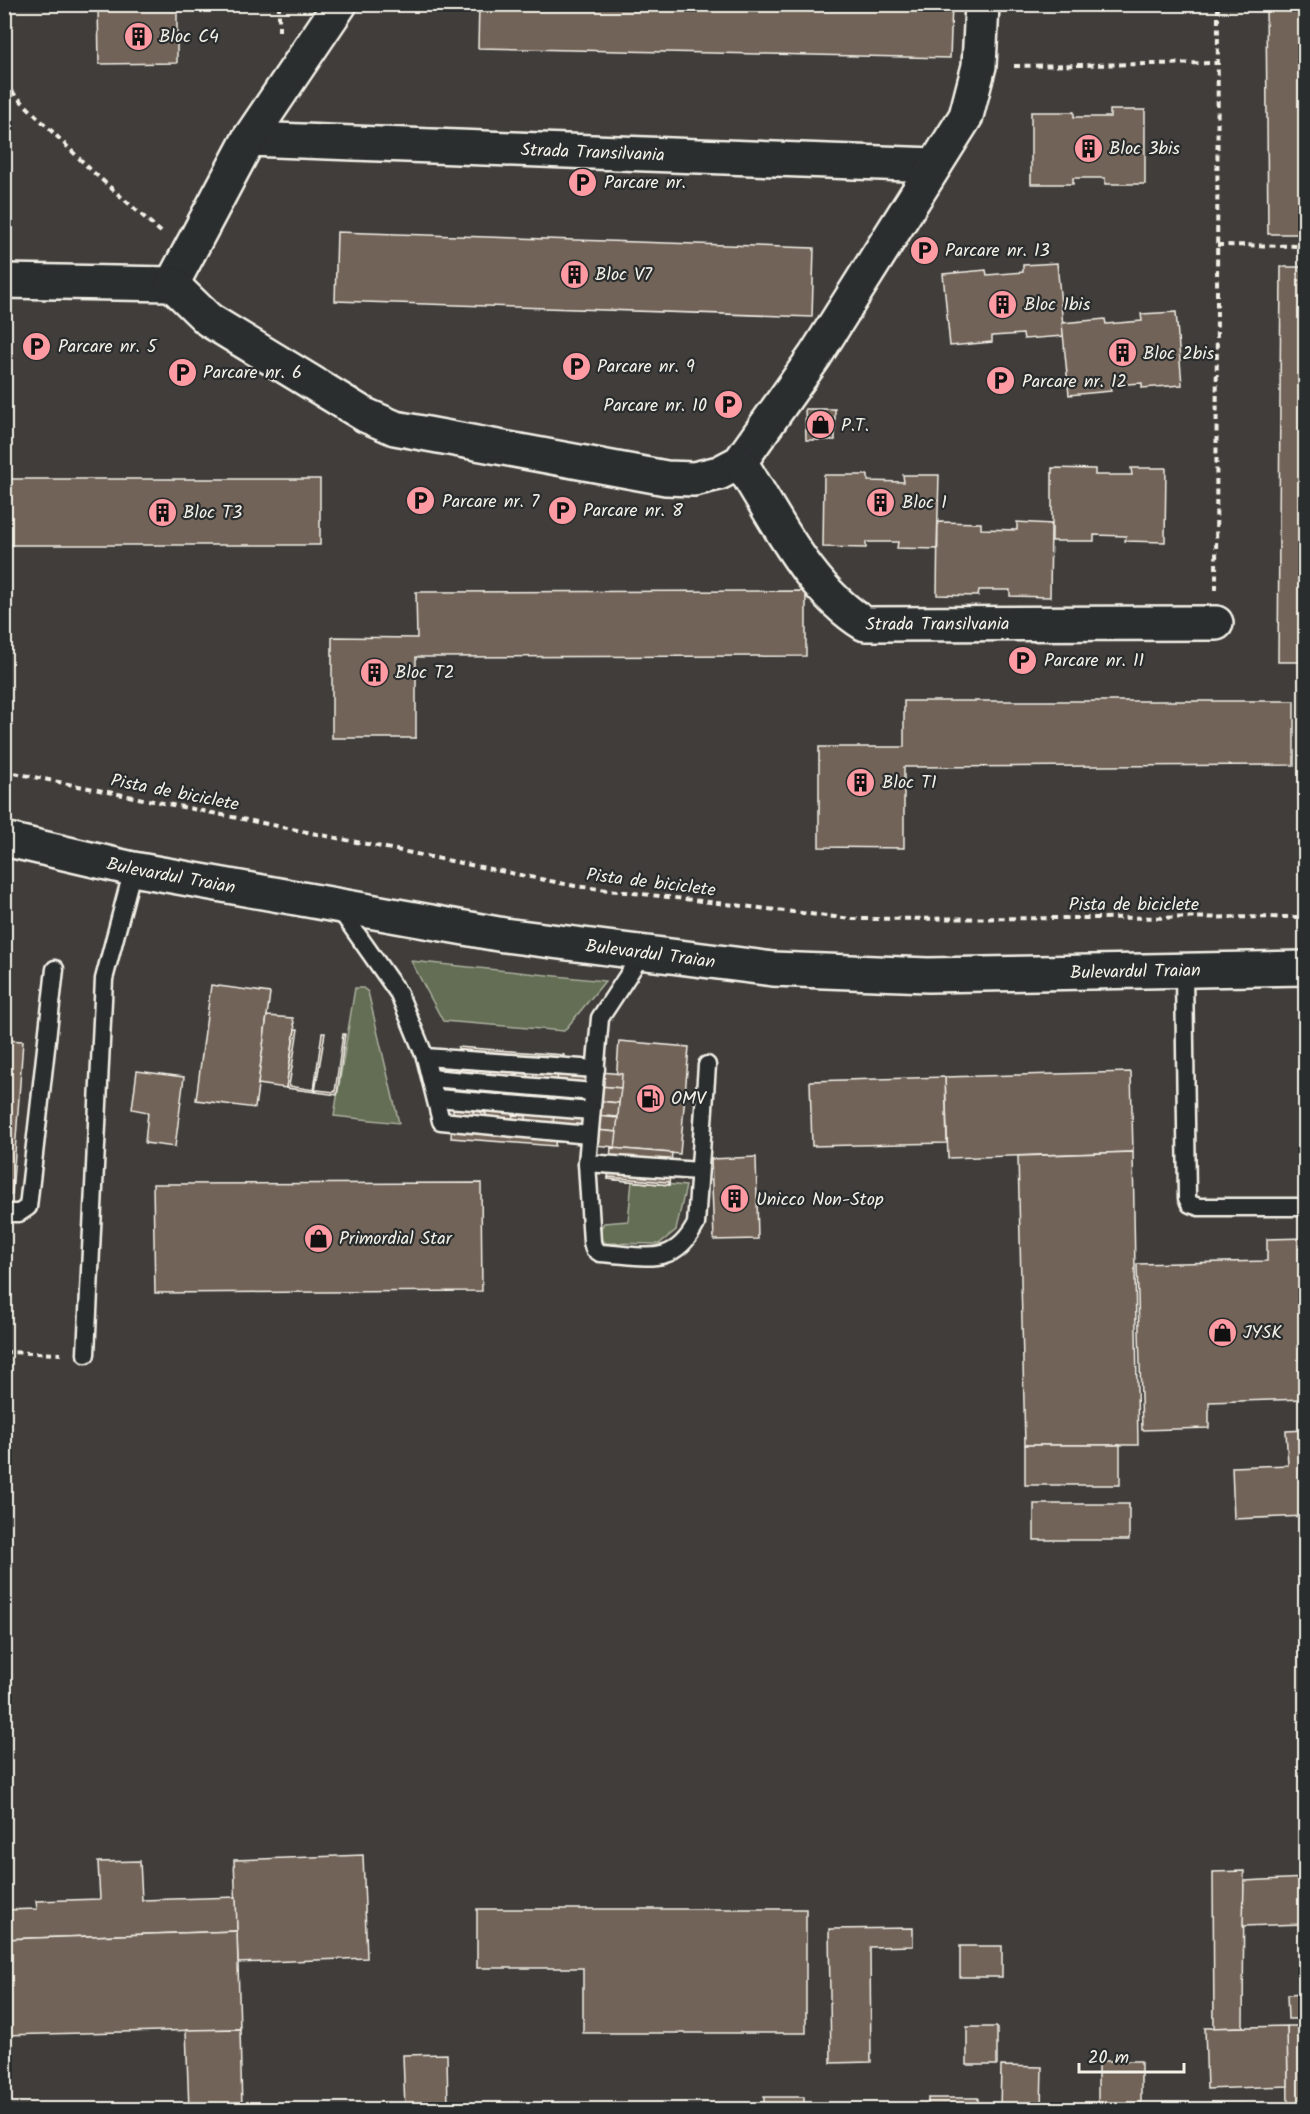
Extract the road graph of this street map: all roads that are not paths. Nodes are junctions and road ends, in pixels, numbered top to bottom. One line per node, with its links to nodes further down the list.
1 (340, 4): 3 (street)
2 (981, 4): 4 (street)
3 (249, 139): 4 (street, Strada Transilvania); 6 (street)
4 (935, 165): 7 (street)
5 (4, 281): 6 (street)
6 (172, 284): 7 (street)
7 (740, 462): 8 (street, Strada Transilvania)
8 (1216, 623)
9 (4, 839): 10 (street, Bulevardul Traian)
10 (133, 869): 11 (street, Bulevardul Traian); 28 (lane)
11 (338, 906): 12 (street, Bulevardul Traian); 16 (lane)
12 (642, 954): 15 (street, Bulevardul Traian); 18 (lane)
13 (1305, 968): 15 (street, Bulevardul Traian)
14 (55, 969): 27 (lane)
15 (1184, 970): 26 (lane)
16 (425, 1057): 18 (lane); 19 (lane)
17 (707, 1065): 25 (lane)
18 (596, 1069): 20 (lane)
19 (431, 1078): 20 (lane); 21 (lane)
20 (593, 1092): 22 (lane)
21 (436, 1098): 22 (lane); 23 (lane)
22 (591, 1111): 23 (lane)
23 (589, 1135): 24 (lane)
24 (587, 1163): 25 (lane); 25 (lane)
25 (699, 1172)
26 (1305, 1207)
27 (4, 1213)
28 (86, 1354)

